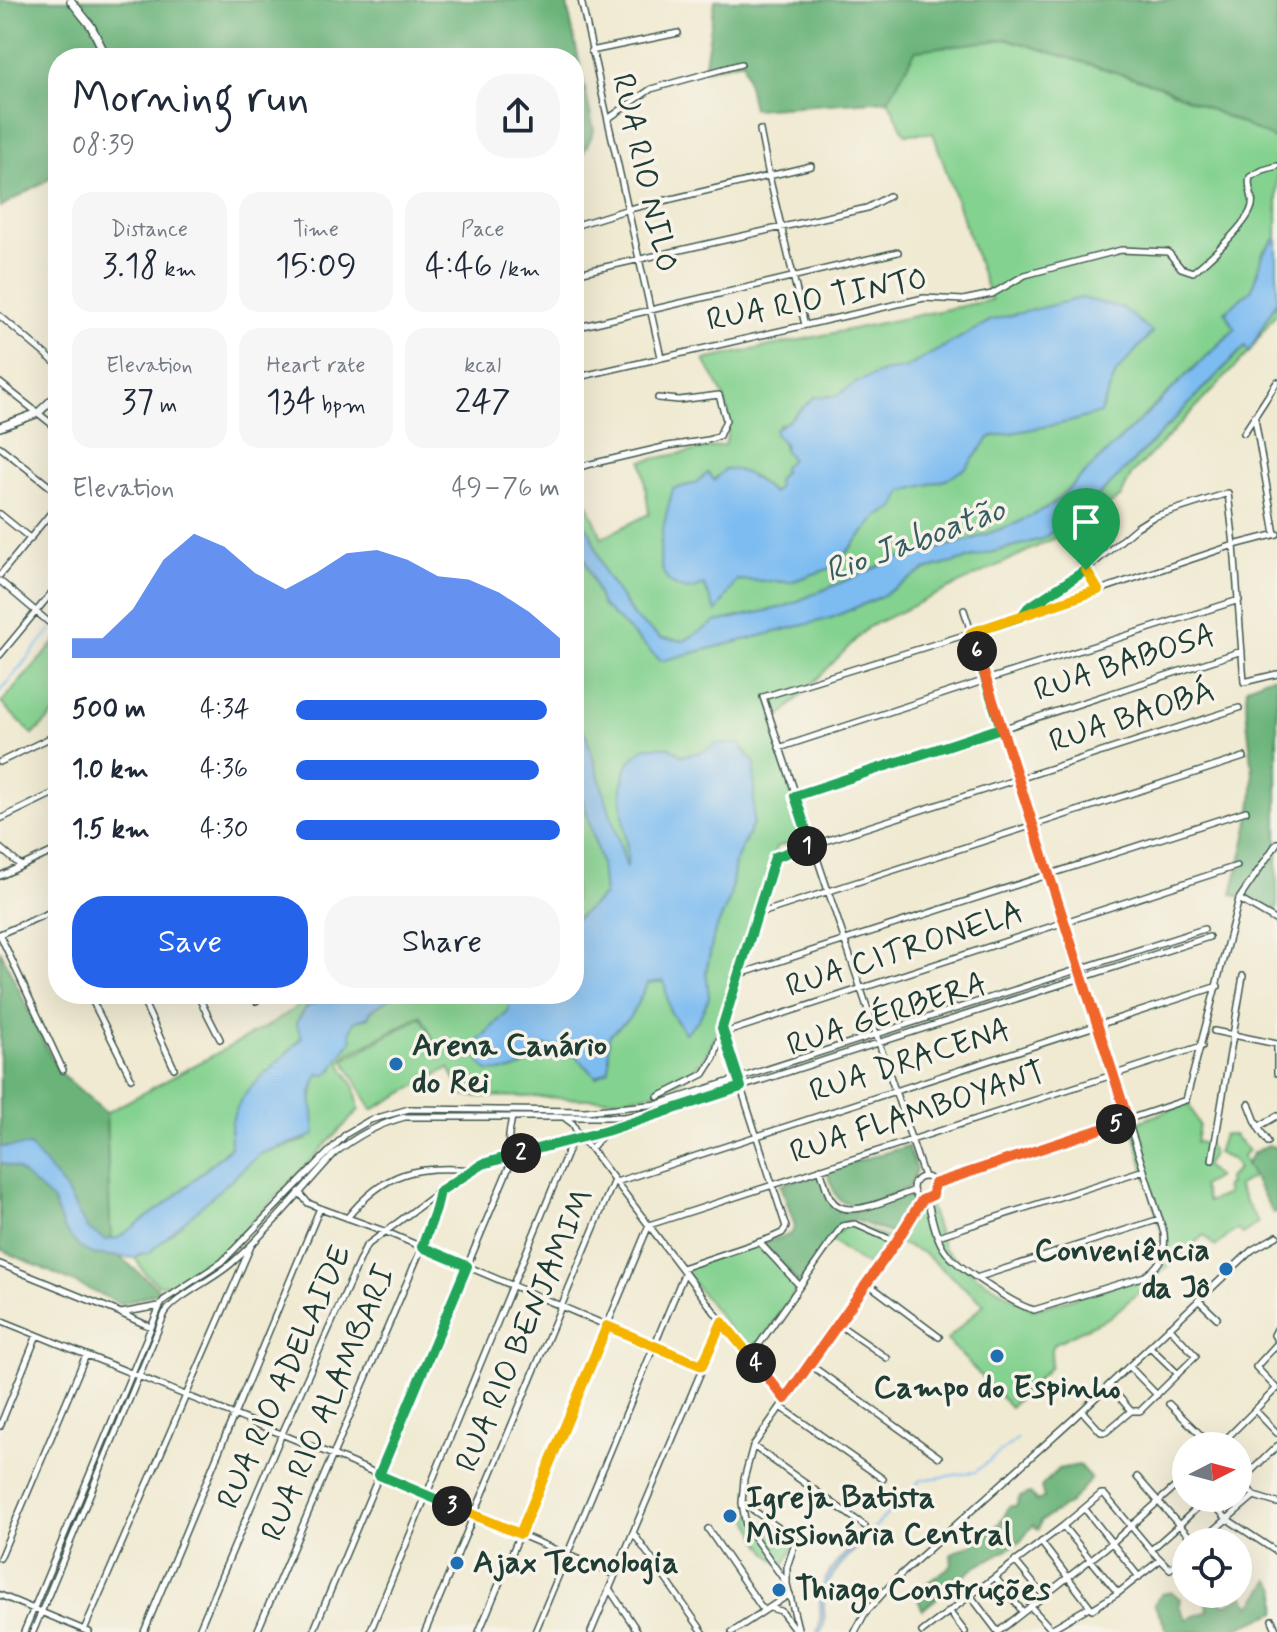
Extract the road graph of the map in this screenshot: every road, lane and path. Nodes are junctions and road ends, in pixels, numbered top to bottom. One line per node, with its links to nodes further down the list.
1 (70, 0): 4 (street)
2 (582, 0): 5 (street, RUA RIO NILO)
3 (678, 33): 5 (street)
4 (102, 48)
5 (591, 51): 7 (street, RUA RIO NILO)
6 (741, 64): 7 (street)
7 (609, 118): 13 (street, RUA RIO NILO)
8 (760, 130): 11 (street)
9 (811, 166): 11 (street)
10 (1277, 166): 22 (street, RUA RIO TINTO)
11 (769, 176): 13 (street); 15 (street)
12 (889, 196): 15 (street)
13 (629, 209): 14 (street); 17 (street, RUA RIO NILO)
14 (584, 223)
15 (781, 226): 17 (street); 19 (street)
16 (898, 252): 19 (street)
17 (639, 259): 18 (street); 20 (street, RUA RIO NILO)
18 (584, 272)
19 (792, 275): 20 (street); 22 (street)
20 (651, 309): 23 (street); 25 (street, RUA RIO NILO)
21 (0, 316): 24 (street)
22 (805, 325): 25 (street, RUA RIO TINTO)
23 (584, 326)
24 (48, 357)
25 (661, 357): 26 (street, RUA RIO TINTO)
26 (584, 376)
27 (1277, 382): 32 (street)
28 (0, 383): 31 (street)
29 (658, 398): 37 (street)
30 (48, 404): 31 (street)
31 (38, 413): 33 (street); 34 (street)
32 (1255, 419): 35 (street); 41 (street)
33 (48, 421)
34 (0, 427)
35 (1244, 433)
36 (0, 447): 38 (street)
37 (584, 466)
38 (48, 485)
39 (0, 514): 42 (street)
40 (48, 517): 42 (street)
41 (1276, 534): 43 (street)
42 (31, 539): 45 (street)
43 (1236, 544): 44 (street); 47 (street); 49 (street)
44 (1086, 570): 47 (street); 52 (street)
45 (0, 575)
46 (0, 581): 51 (street)
47 (1098, 590): 52 (street)
48 (48, 597): 51 (street)
49 (1239, 600): 55 (street); 58 (street)
50 (964, 610): 54 (street)
51 (36, 612): 53 (street); 56 (street)
52 (1022, 616): 54 (street)
53 (48, 622)
54 (971, 633): 58 (street); 62 (street)
55 (1242, 651): 57 (street); 60 (street, RUA BABOSA)
56 (0, 655)
57 (1277, 674)
58 (986, 680): 60 (street); 62 (street)
59 (1239, 708): 65 (street, RUA BAOBÁ)
60 (1001, 728): 65 (street); 67 (street, RUA BABOSA)
61 (48, 739): 64 (street)
62 (779, 748): 67 (street)
63 (1244, 757): 70 (street)
64 (0, 762)
65 (1016, 779): 70 (street); 72 (street, RUA BAOBÁ)
66 (48, 796): 69 (street)
67 (795, 796): 72 (street)
68 (1246, 811): 77 (street)
69 (0, 819)
70 (1032, 825): 77 (street); 79 (street)
71 (1277, 843): 80 (street)
72 (811, 845): 79 (street); 82 (street, RUA BAOBÁ)
73 (0, 848): 75 (street)
74 (48, 853): 75 (street)
75 (20, 865): 78 (street)
76 (1237, 866): 84 (street, RUA CITRONELA)
77 (1047, 874): 84 (street); 88 (street)
78 (0, 876)
79 (826, 891): 82 (street); 88 (street)
80 (1239, 899): 83 (street); 93 (street)
81 (48, 913): 86 (street)
82 (757, 914): 90 (street)
83 (1277, 921)
84 (1064, 923): 89 (street); 94 (street, RUA CITRONELA)
85 (1204, 929): 89 (street, RUA GÉRBERA)
86 (0, 934): 108 (street)
87 (1209, 937): 92 (street, RUA GÉRBERA)
88 (843, 940): 90 (street); 94 (street)
89 (1078, 968): 92 (street); 102 (street, RUA GÉRBERA)
90 (737, 975): 99 (street)
91 (1243, 976): 101 (street)
92 (1081, 977): 98 (street); 104 (street, RUA GÉRBERA)
93 (1218, 986): 98 (street, RUA DRACENA); 105 (street)
94 (860, 989): 99 (street, RUA CITRONELA); 102 (street)
95 (94, 1004): 111 (street)
96 (145, 1004): 107 (street)
97 (202, 1004): 103 (street)
98 (1097, 1026): 110 (street); 114 (street, RUA DRACENA)
99 (723, 1031): 112 (street); 115 (street)
100 (1214, 1031): 101 (street)
101 (1232, 1033): 106 (street); 130 (street)
102 (876, 1036): 104 (street); 112 (street, RUA GÉRBERA)
103 (220, 1039)
104 (878, 1043): 113 (street, RUA GÉRBERA); 114 (street)
105 (1202, 1046): 110 (street, RUA FLAMBOYANT); 121 (street)
106 (1277, 1046): 109 (street)
107 (174, 1068)
108 (63, 1070)
109 (1277, 1073)
110 (1113, 1074): 121 (street); 126 (street, RUA FLAMBOYANT)
111 (131, 1078)
112 (739, 1080): 113 (street); 161 (street, RUA GÉRBERA)
113 (741, 1087): 117 (street, RUA GÉRBERA); 124 (street)
114 (895, 1091): 124 (street, RUA DRACENA); 126 (street)
115 (658, 1097)
116 (1249, 1104): 122 (street)
117 (670, 1109): 120 (street); 123 (street, RUA GÉRBERA)
118 (1277, 1116): 122 (street)
119 (512, 1117): 120 (street); 129 (street); 140 (street)
120 (564, 1118): 125 (street)
121 (1128, 1120): 133 (street); 136 (street)
122 (1258, 1127): 127 (street)
123 (606, 1131): 125 (street, RUA GÉRBERA); 128 (street)
124 (758, 1135): 135 (street, RUA DRACENA); 137 (street)
125 (576, 1139): 128 (street); 129 (street, RUA RIO ADELAIDE); 159 (street)
126 (911, 1140): 131 (street, RUA FLAMBOYANT); 134 (street)
127 (1268, 1142)
128 (591, 1149): 135 (street)
129 (514, 1155): 132 (street, RUA RIO ADELAIDE); 154 (street)
130 (1212, 1160)
131 (820, 1169): 137 (street, RUA FLAMBOYANT); 139 (street)
132 (472, 1170): 138 (street, RUA RIO ADELAIDE); 143 (street)
133 (1144, 1170): 144 (street); 147 (street)
134 (924, 1177): 136 (street); 139 (street)
135 (615, 1180): 145 (street); 162 (street, RUA RIO BENJAMIM)
136 (934, 1184): 141 (street)
137 (773, 1185): 145 (street, RUA FLAMBOYANT); 150 (street)
138 (440, 1191): 146 (street, RUA RIO ADELAIDE); 152 (street, RUA RIO ALAMBARI)
139 (913, 1191): 141 (street)
140 (299, 1192): 142 (street); 149 (street)
141 (924, 1200): 147 (street); 151 (street)
142 (320, 1208): 143 (street); 196 (street)
143 (347, 1218): 146 (street)
144 (1160, 1218): 156 (street); 156 (street)
145 (649, 1225): 155 (street); 168 (street)
146 (384, 1231): 152 (street); 201 (street, RUA RIO ADELAIDE)
147 (938, 1236): 156 (street)
148 (1277, 1236): 160 (street)
149 (252, 1242): 185 (street); 189 (street)
150 (759, 1242): 155 (street); 158 (street)
151 (896, 1242): 157 (street); 158 (street)
152 (422, 1247): 154 (street); 204 (street, RUA RIO ALAMBARI)
153 (0, 1264): 163 (street)
154 (467, 1266): 159 (street); 207 (street)
155 (683, 1270): 166 (street); 175 (street)
156 (978, 1277)
157 (867, 1283): 167 (street); 173 (street)
158 (799, 1285): 178 (street)
159 (513, 1286): 162 (street); 212 (street)
160 (1198, 1300): 164 (street); 170 (street)
161 (160, 1306): 163 (street); 169 (street)
162 (561, 1306): 168 (street); 220 (street, RUA RIO BENJAMIM)
163 (121, 1313): 169 (street)
164 (1217, 1318)
165 (0, 1320): 172 (street)
166 (722, 1322): 178 (street); 181 (street)
167 (838, 1324): 179 (street); 180 (street)
168 (607, 1326): 175 (street); 230 (street)
169 (151, 1327): 183 (street)
170 (1169, 1327): 176 (street); 184 (street)
171 (1277, 1329): 174 (street)
172 (37, 1335): 177 (street); 197 (street)
173 (939, 1337)
174 (1277, 1341): 187 (street)
175 (654, 1346): 181 (street); 235 (street)
176 (1150, 1347): 182 (street); 184 (street)
177 (86, 1355): 183 (street); 236 (street)
178 (751, 1356): 190 (street)
179 (887, 1358)
180 (809, 1364): 190 (street); 205 (street)
181 (702, 1366): 229 (street)
182 (1129, 1366): 186 (street); 188 (street)
183 (131, 1374): 185 (street); 254 (street)
184 (1178, 1374): 188 (street)
185 (139, 1377): 189 (street); 257 (street)
186 (1109, 1385): 194 (street); 195 (street)
187 (1277, 1388): 193 (street)
188 (1157, 1395): 195 (street)
189 (184, 1396): 196 (street); 260 (street)
190 (785, 1399): 192 (street)
191 (1169, 1404): 198 (street)
192 (781, 1407): 202 (street); 209 (street)
193 (1255, 1410): 199 (street); 200 (street)
194 (1082, 1411): 195 (street); 277 (street)
195 (1131, 1411)
196 (233, 1416): 201 (street); 264 (street)
197 (0, 1426)
198 (1198, 1432)
199 (1233, 1432)
200 (1277, 1433)
201 (281, 1436): 204 (street); 265 (street, RUA RIO ADELAIDE)
202 (753, 1446): 215 (street); 223 (street)
203 (1277, 1446): 206 (street)
204 (333, 1455): 207 (street); 266 (street, RUA RIO ALAMBARI)
205 (939, 1457)
206 (1252, 1467)
207 (379, 1475): 212 (street); 267 (street)
208 (1137, 1477): 214 (street)
209 (883, 1479)
210 (1172, 1490): 214 (street)
211 (1252, 1493): 213 (street)
212 (426, 1495): 220 (street); 268 (street)
213 (1254, 1496): 216 (street); 221 (street)
214 (1159, 1502): 222 (street); 225 (street)
215 (742, 1503): 245 (street); 245 (street)
216 (1277, 1503)
217 (1085, 1509): 224 (street); 225 (street); 232 (street)
218 (1192, 1512): 222 (street)
219 (1220, 1512): 221 (street)
220 (474, 1515): 230 (street); 269 (street, RUA RIO BENJAMIM)
221 (1227, 1519): 227 (street); 234 (street)
222 (1179, 1525): 226 (street); 233 (street)
223 (865, 1526)
224 (1063, 1526): 231 (street); 237 (street)
225 (1130, 1526): 232 (street); 233 (street)
226 (1182, 1528)
227 (1216, 1528)
228 (708, 1529): 255 (street)
229 (633, 1533): 241 (street); 274 (street)
230 (520, 1534): 235 (street); 270 (street)
231 (1041, 1542): 239 (street); 243 (street)
232 (1113, 1542): 237 (street); 244 (street)
233 (1151, 1550): 238 (street)
234 (1277, 1552)
235 (567, 1554): 241 (street); 271 (street)
236 (0, 1558)
237 (1090, 1559): 243 (street); 247 (street)
238 (1160, 1560): 240 (street); 244 (street)
239 (1015, 1561): 242 (street); 251 (street)
240 (1172, 1567)
241 (615, 1575): 246 (street)
242 (995, 1577): 250 (street); 258 (street)
243 (1067, 1577): 251 (street); 253 (street)
244 (1139, 1577): 247 (street)
245 (787, 1584): 248 (street)
246 (609, 1589): 272 (street); 273 (street)
247 (1118, 1593): 253 (street)
248 (790, 1594): 255 (street); 276 (street)
249 (0, 1595): 254 (street)
250 (970, 1595): 256 (street); 279 (street)
251 (1044, 1596): 252 (street)
252 (1030, 1606): 253 (street); 258 (street)
253 (1089, 1607)
254 (34, 1609): 257 (street); 262 (street)
255 (767, 1610): 275 (street); 276 (street)
256 (949, 1611): 261 (street); 278 (street)
257 (41, 1612): 260 (street); 263 (street)
258 (1023, 1612): 279 (street)
259 (1272, 1620): 280 (street)
260 (86, 1631)
261 (926, 1631)
262 (24, 1632)
263 (33, 1632)
264 (144, 1632)
265 (198, 1632)
266 (257, 1632)
267 (313, 1632)
268 (370, 1632)
269 (425, 1632)
270 (479, 1632)
271 (535, 1632)
272 (591, 1632)
273 (638, 1632)
274 (703, 1632)
275 (732, 1632)
276 (798, 1632)
277 (855, 1632)
278 (965, 1632)
279 (998, 1632)
280 (1277, 1632)

